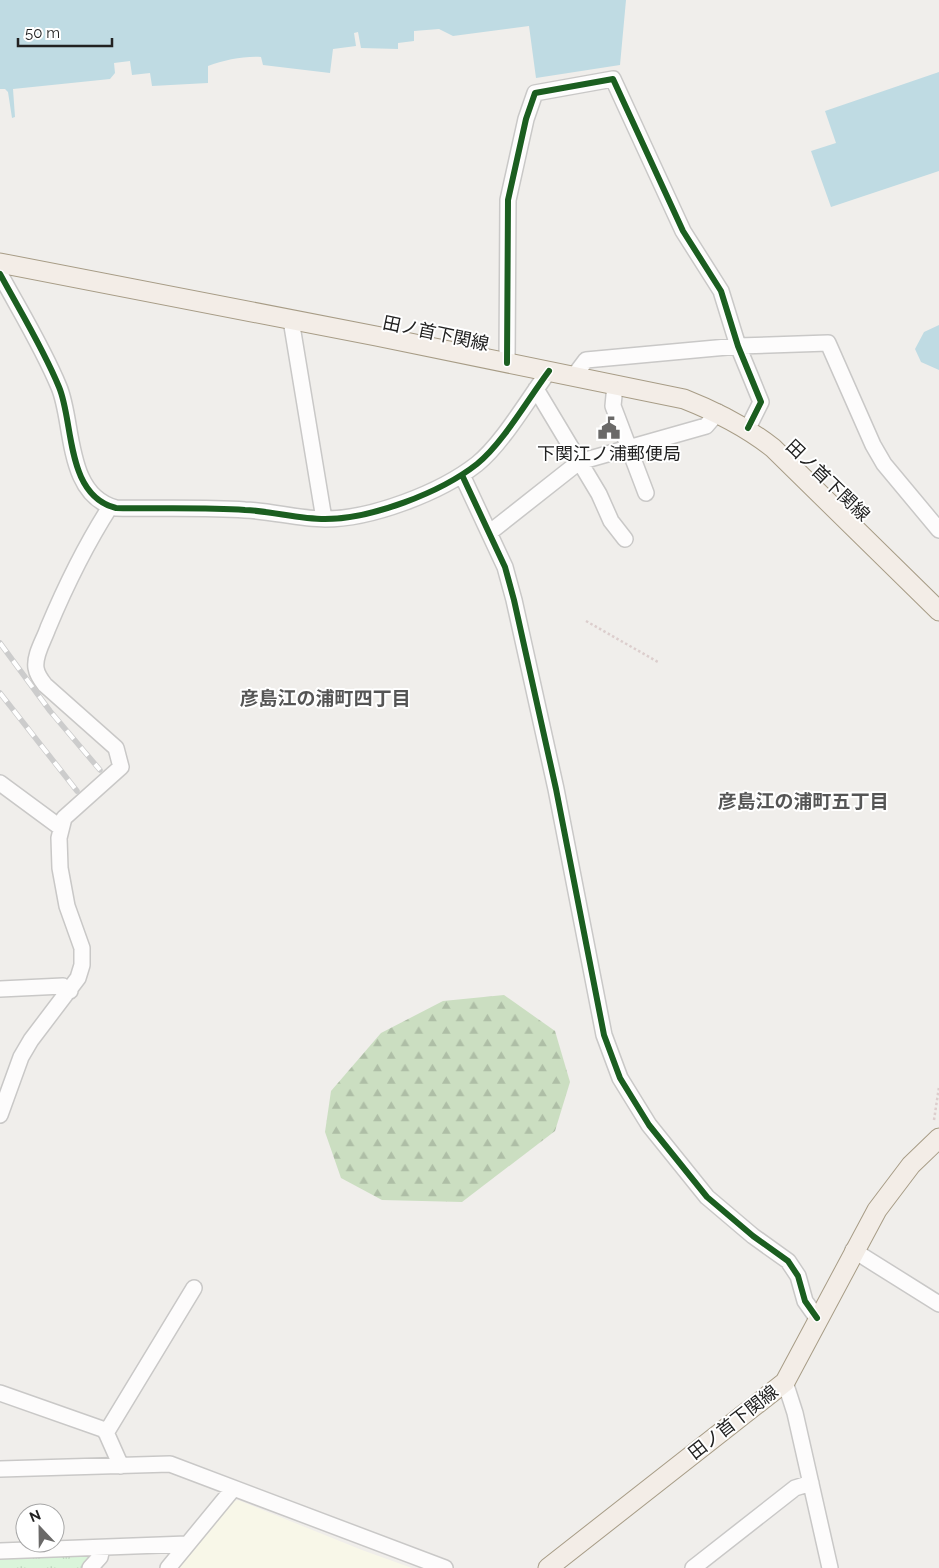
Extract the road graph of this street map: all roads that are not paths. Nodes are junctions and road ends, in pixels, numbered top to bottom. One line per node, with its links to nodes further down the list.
1 (0, 263): 3 (main road, 田ノ首下関線)
2 (0, 274): 16 (street)
3 (291, 320): 5 (main road, 田ノ首下関線); 17 (street)
4 (738, 346): 5 (street); 7 (street); 11 (street); 18 (street)
5 (507, 363): 6 (main road, 田ノ首下関線)
6 (548, 371): 7 (main road, 田ノ首下関線); 9 (street)
7 (574, 376): 8 (main road, 田ノ首下関線)
8 (615, 384): 10 (main road, 田ノ首下関線); 12 (street)
9 (536, 389): 13 (street); 14 (street)
10 (718, 412): 11 (main road, 田ノ首下関線); 12 (street)
11 (748, 428): 21 (main road, 田ノ首下関線)
12 (629, 448): 13 (street); 15 (street)
13 (579, 462): 19 (street); 20 (street)
14 (462, 474): 17 (street); 19 (street)
15 (646, 493)
16 (110, 507): 17 (street); 23 (street)
17 (324, 519)
18 (939, 530)
19 (489, 533): 31 (street)
20 (625, 539)
21 (939, 611)
22 (0, 783): 23 (street)
23 (61, 828): 25 (street)
24 (0, 989): 25 (street)
25 (70, 991): 26 (street)
26 (0, 1115)
27 (939, 1138): 28 (main road, 田ノ首下関線)
28 (853, 1250): 30 (street); 31 (main road, 田ノ首下関線)
29 (194, 1288): 34 (street)
30 (939, 1304)
31 (817, 1318): 32 (main road, 田ノ首下関線)
32 (785, 1382): 37 (street); 45 (main road, 田ノ首下関線)
33 (0, 1393): 34 (street)
34 (106, 1433): 35 (street)
35 (121, 1466): 36 (street); 38 (street)
36 (0, 1470)
37 (811, 1483): 46 (street); 47 (street)
38 (233, 1489): 39 (street); 44 (street)
39 (187, 1544): 40 (street); 43 (street)
40 (102, 1548): 41 (street); 42 (street)
41 (0, 1552)
42 (90, 1568)
43 (168, 1568)
44 (445, 1568)
45 (548, 1568)
46 (693, 1568)
47 (830, 1568)

